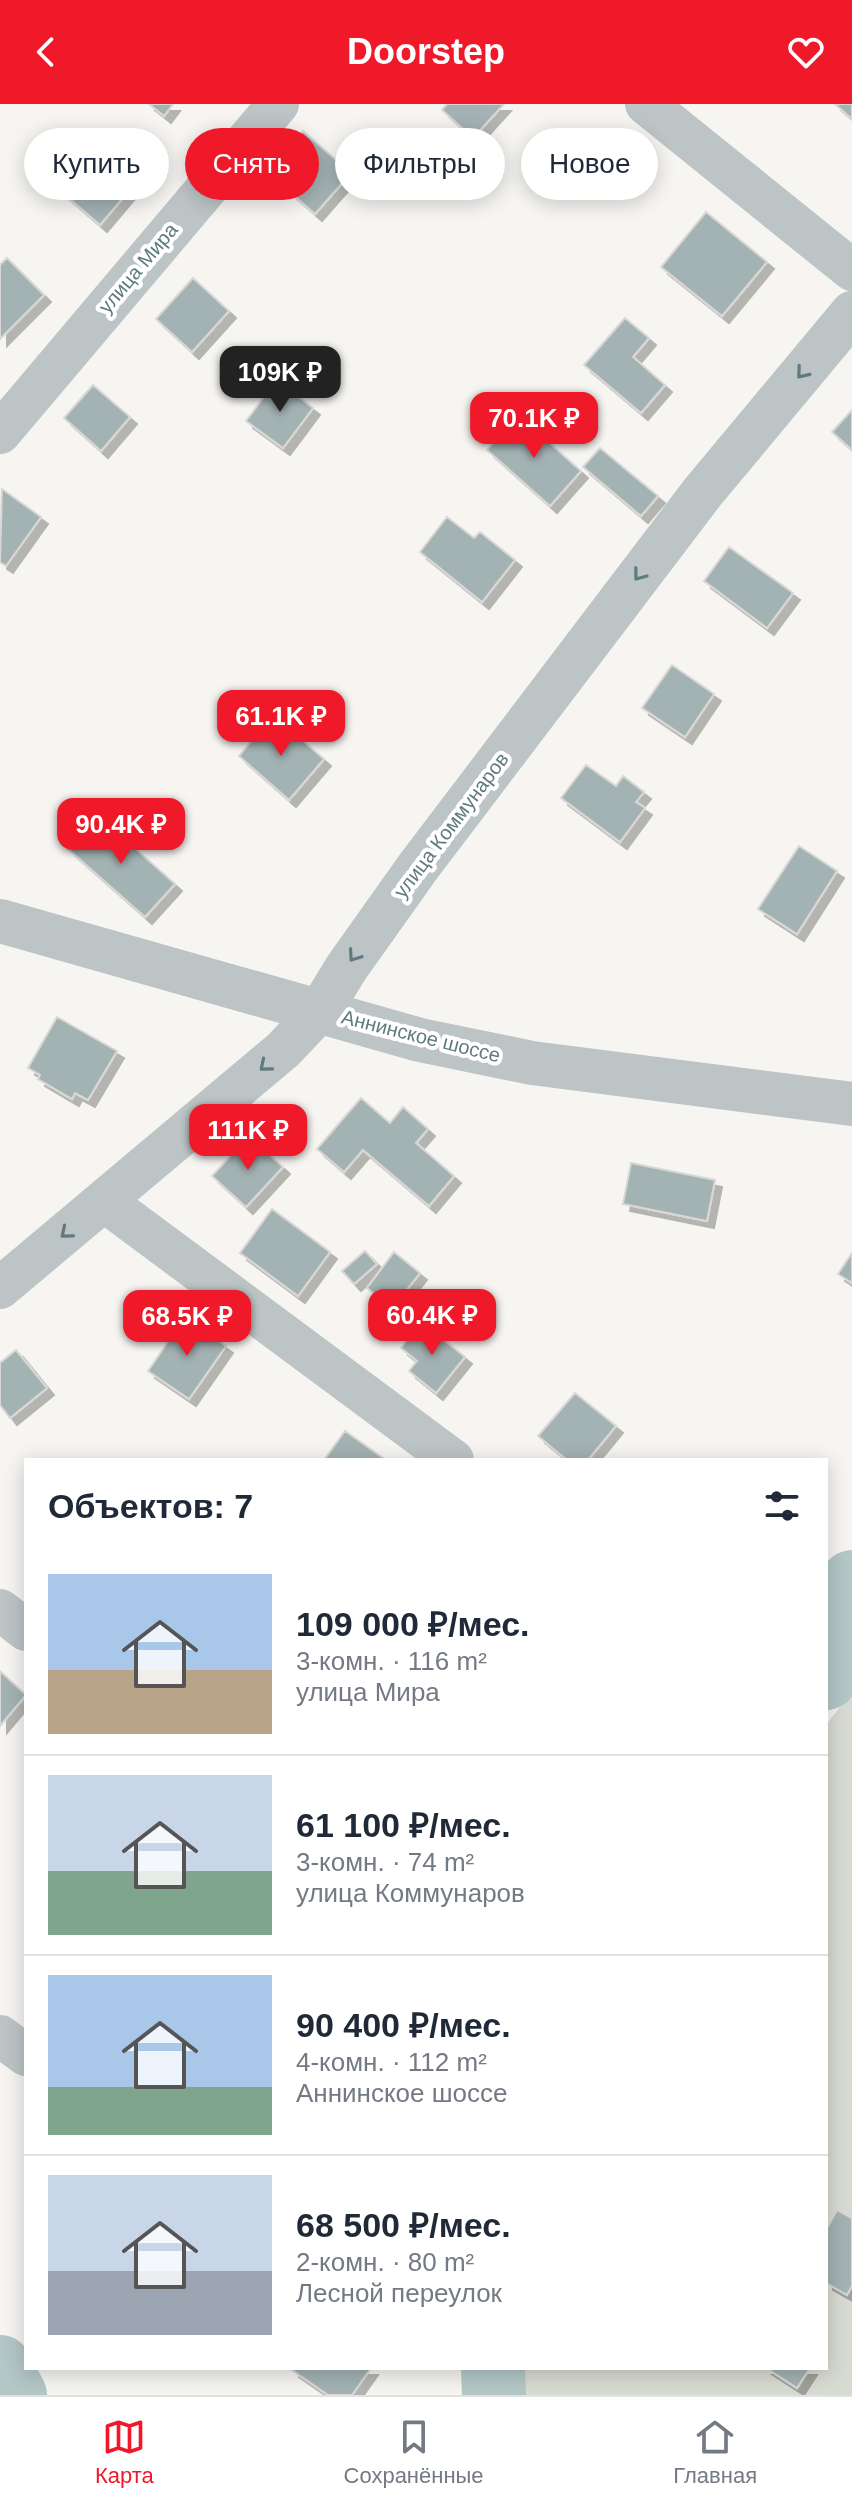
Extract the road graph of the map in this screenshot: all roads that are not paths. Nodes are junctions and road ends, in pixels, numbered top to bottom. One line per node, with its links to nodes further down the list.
1 (278, 104): 5 (street, улица Мира)
2 (646, 104): 3 (street)
3 (852, 270)
4 (852, 313): 7 (street, улица Коммунаров, one-way to 7)
5 (0, 433)
6 (0, 921): 7 (street, Аннинское шоссе)
7 (320, 1011): 8 (street, Аннинское шоссе); 9 (street, улица Коммунаров, one-way to 9)
8 (852, 1104)
9 (104, 1201): 10 (street, улица Коммунаров, one-way to 10); 11 (street)
10 (0, 1288)
11 (450, 1458)
12 (0, 1610): 13 (street)
13 (24, 1628)
14 (0, 2036): 15 (street)
15 (24, 2054)

